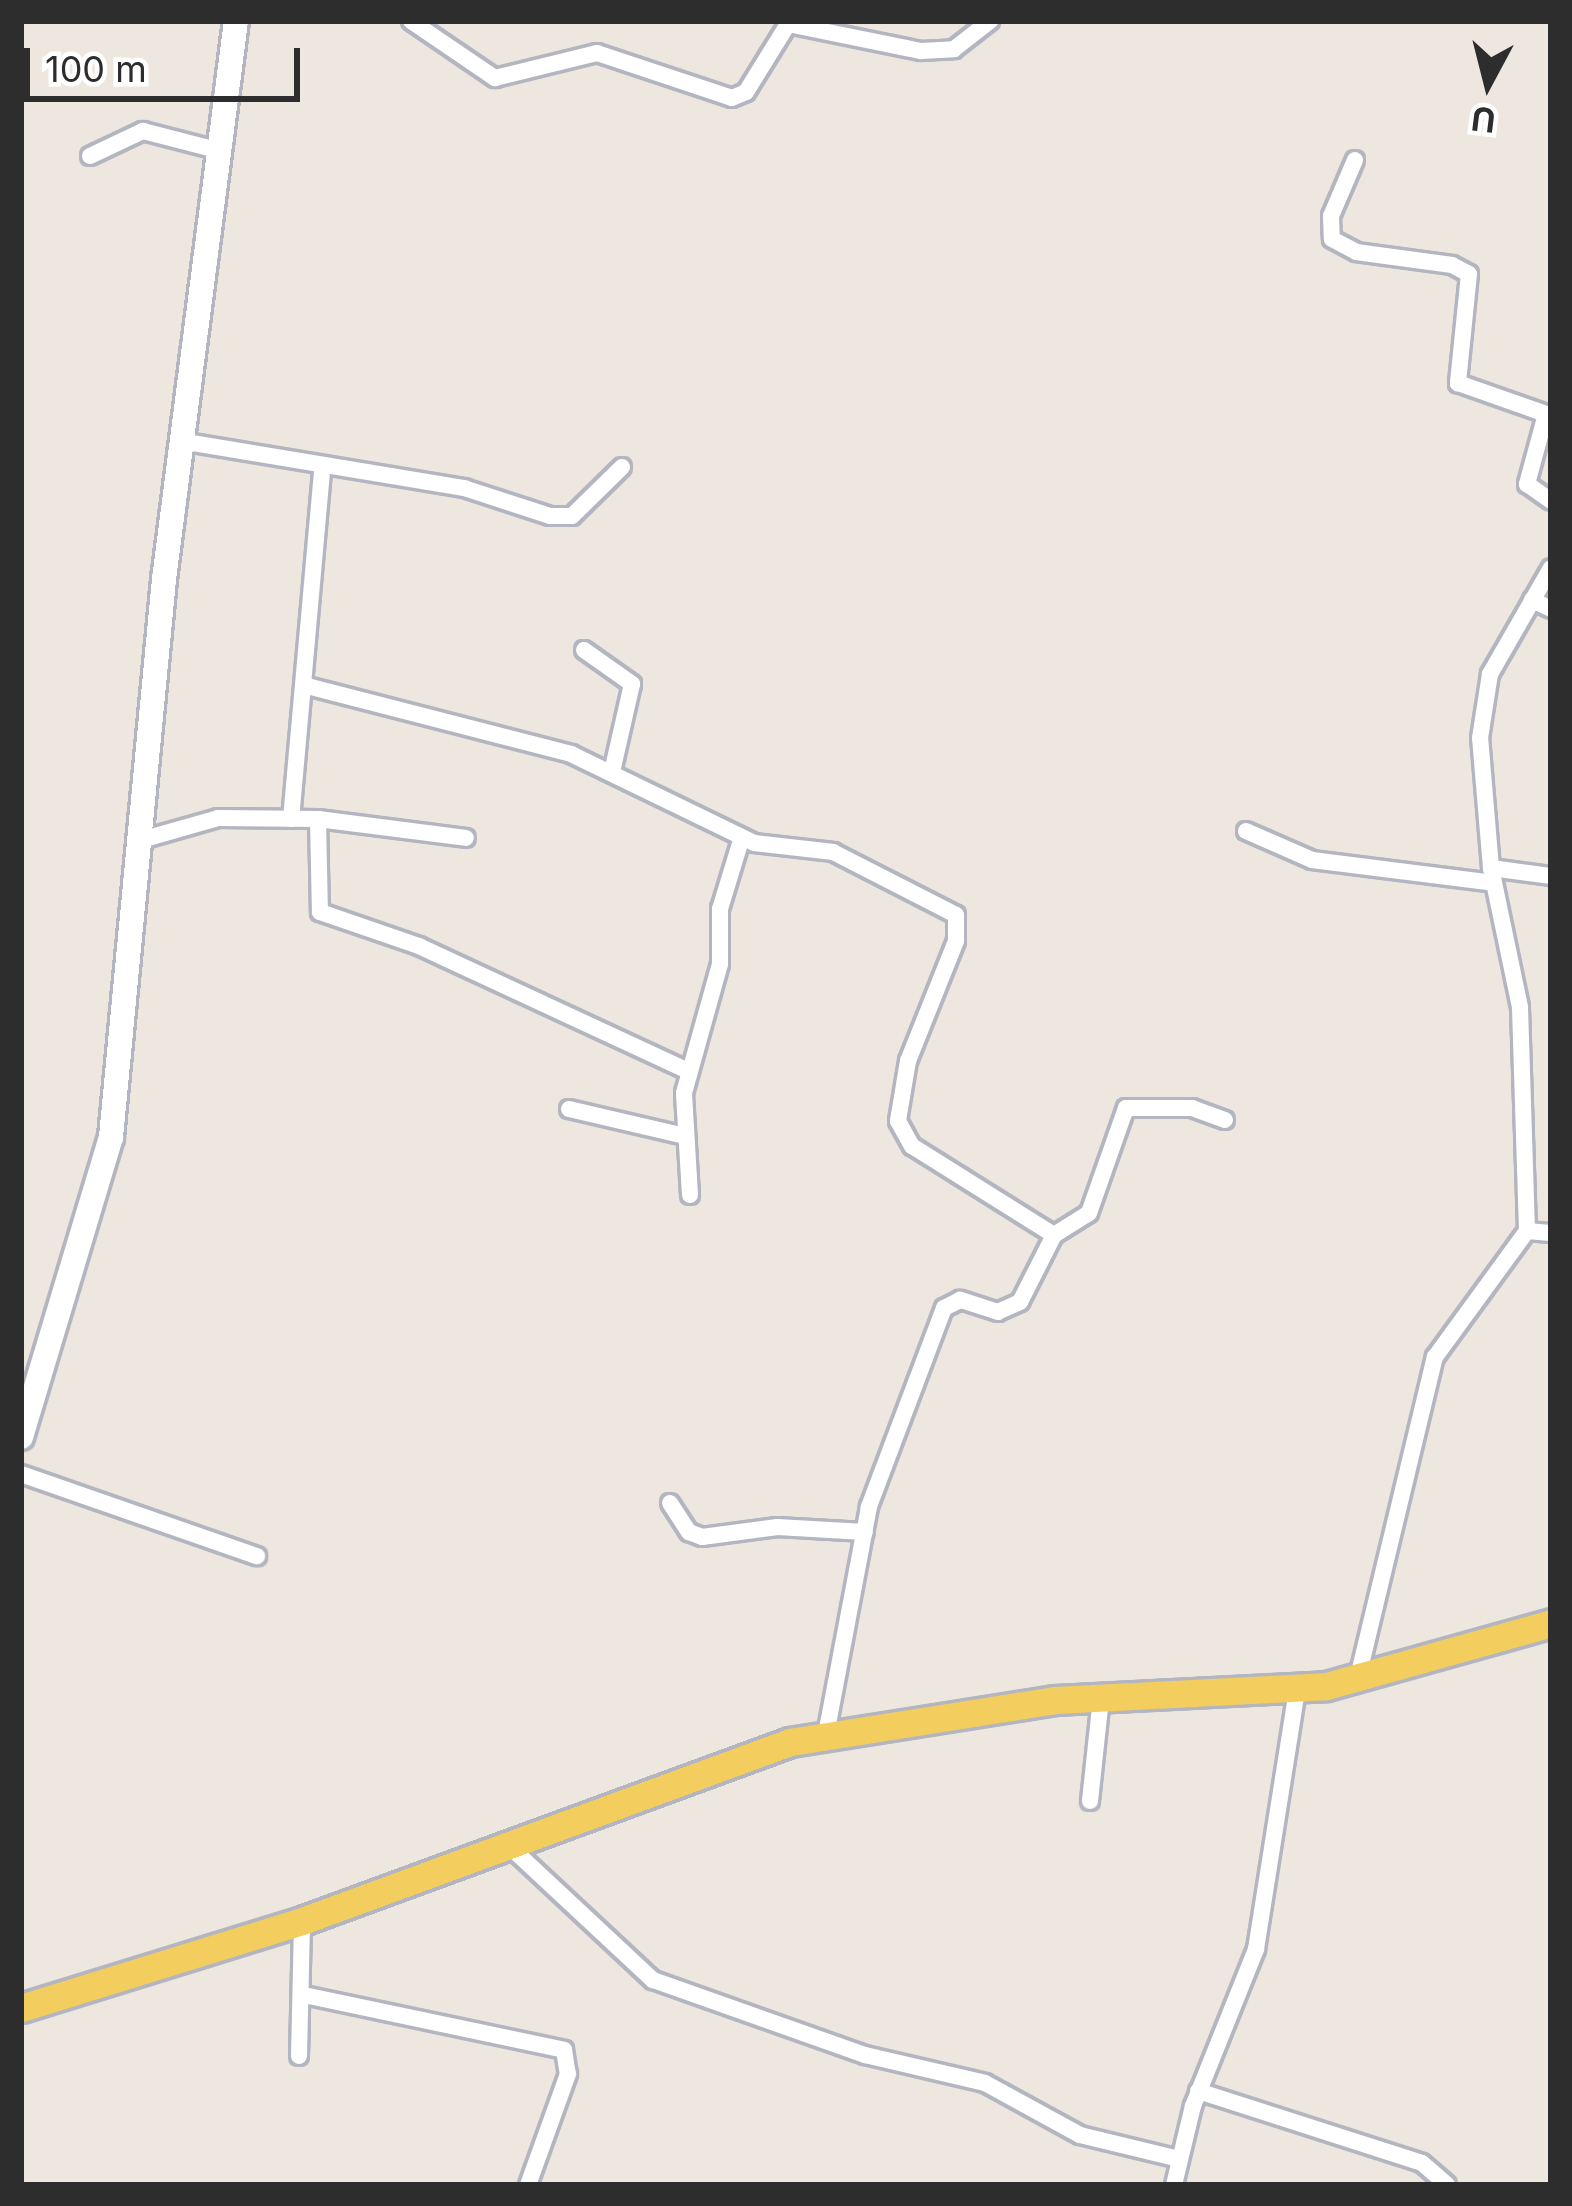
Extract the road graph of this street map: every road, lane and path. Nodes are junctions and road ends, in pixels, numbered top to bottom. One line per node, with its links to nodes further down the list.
1 (236, 21): 4 (main road)
2 (411, 21): 3 (street)
3 (990, 21)
4 (221, 152): 5 (street); 7 (main road)
5 (90, 156)
6 (1355, 160): 10 (street)
7 (186, 442): 9 (street); 22 (main road)
8 (622, 466): 9 (street)
9 (322, 469): 15 (street)
10 (1551, 501)
11 (1551, 568): 12 (street)
12 (1532, 600): 13 (street); 23 (street)
13 (1551, 609)
14 (584, 650): 16 (street)
15 (307, 686): 16 (street); 17 (street)
16 (612, 772): 20 (street)
17 (291, 819): 18 (street); 22 (street)
18 (318, 819): 21 (street); 25 (street)
19 (1246, 831): 23 (street)
20 (742, 837): 25 (street); 32 (street)
21 (466, 838)
22 (141, 840): 34 (main road)
23 (1492, 876): 24 (street); 30 (street)
24 (1551, 876)
25 (688, 1071): 28 (street)
26 (569, 1109): 28 (street)
27 (1225, 1120): 32 (street)
28 (685, 1136): 29 (street)
29 (690, 1196)
30 (1527, 1231): 31 (street); 41 (street)
31 (1551, 1233)
32 (1054, 1235): 38 (street)
33 (21, 1359): 34 (street)
34 (48, 1365): 35 (main road)
35 (21, 1437)
36 (21, 1474): 39 (street)
37 (670, 1503): 38 (street)
38 (865, 1532): 44 (street)
39 (257, 1556)
40 (1551, 1623): 41 (main road)
41 (1358, 1678): 42 (main road)
42 (1297, 1690): 43 (main road); 51 (street)
43 (1101, 1698): 44 (main road); 45 (street)
44 (826, 1734): 46 (main road)
45 (1090, 1801)
46 (506, 1843): 47 (main road); 52 (street)
47 (302, 1921): 48 (street); 49 (main road)
48 (304, 1995): 50 (street); 53 (street)
49 (21, 2008)
50 (299, 2056)
51 (1198, 2091): 52 (street); 55 (street)
52 (1179, 2159): 54 (street)
53 (528, 2185)
54 (1174, 2185)
55 (1447, 2185)

